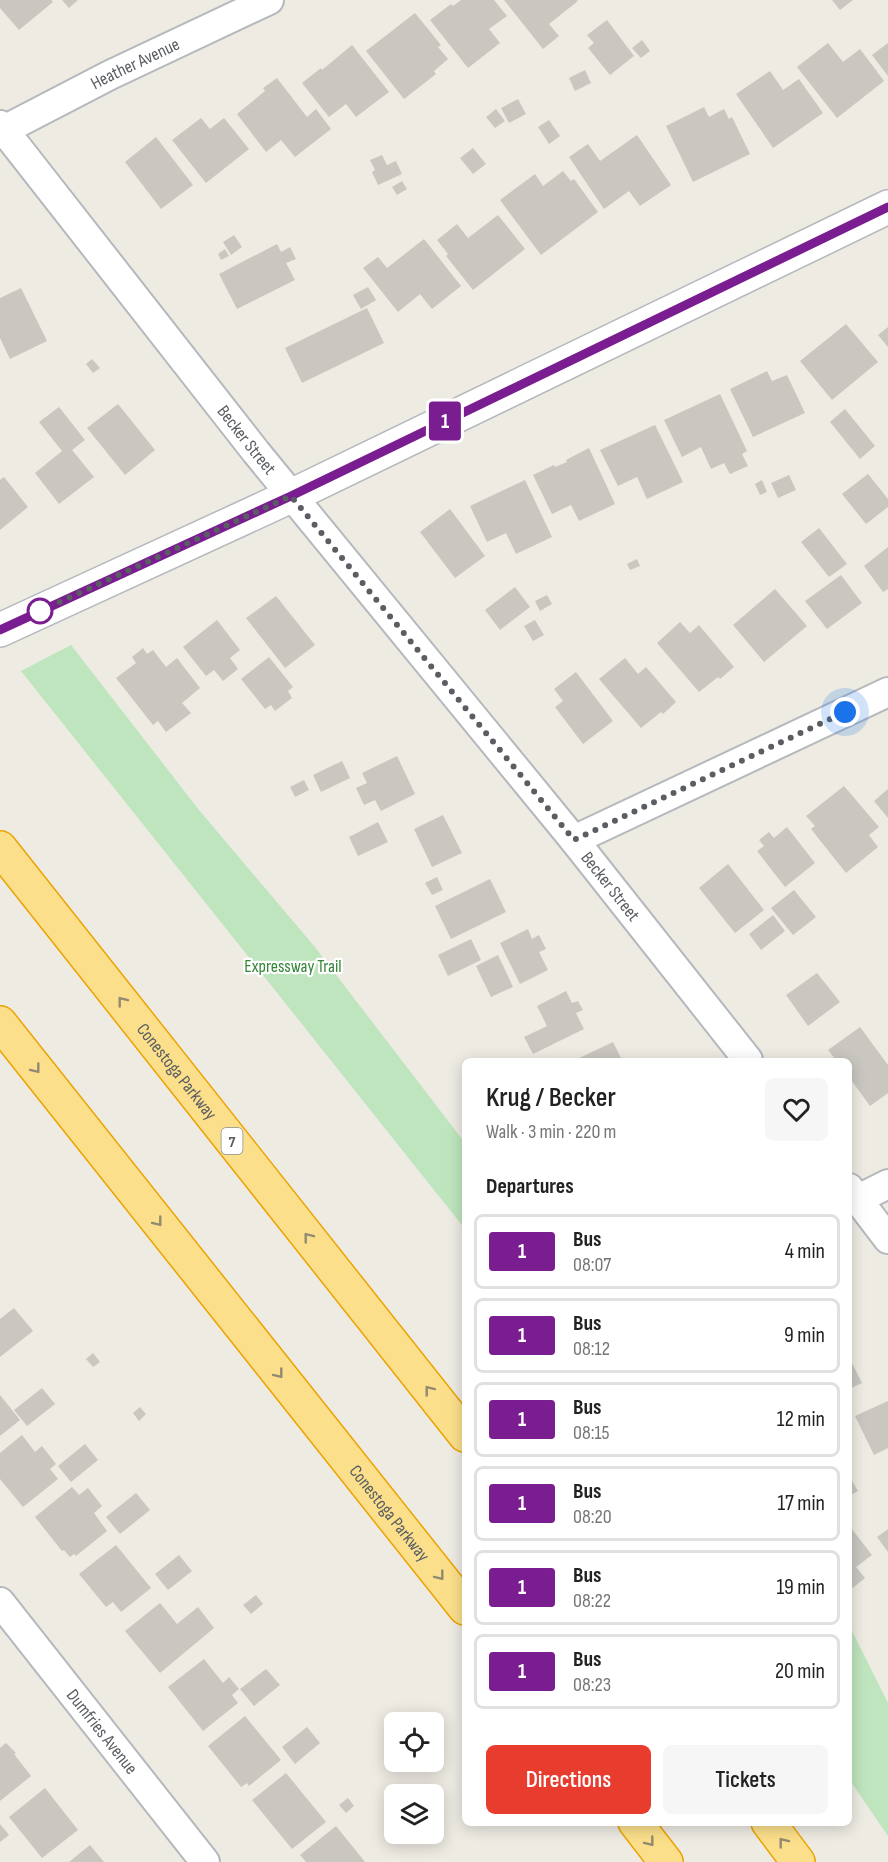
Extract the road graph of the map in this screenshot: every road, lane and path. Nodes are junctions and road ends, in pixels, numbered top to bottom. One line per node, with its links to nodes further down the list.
1 (269, 0): 2 (street, Heather Avenue)
2 (2, 128): 4 (street, Becker Street)
3 (888, 207): 4 (street)
4 (291, 496): 5 (street); 7 (street, Becker Street)
5 (0, 630)
6 (888, 692): 7 (street)
7 (574, 840): 10 (street, Becker Street)
8 (0, 848): 14 (highway, Conestoga Parkway / 7, one-way to 8)
9 (0, 1023): 16 (highway, Conestoga Parkway, one-way to 16)
10 (746, 1058)
11 (888, 1184): 12 (street)
12 (853, 1193): 13 (street)
13 (888, 1239)
14 (462, 1432)
15 (0, 1602): 19 (street, Dumfries Avenue)
16 (462, 1604)
17 (638, 1826): 20 (highway, one-way to 20)
18 (771, 1826): 21 (highway, one-way to 18)
19 (205, 1862)
20 (666, 1862)
21 (798, 1862)

